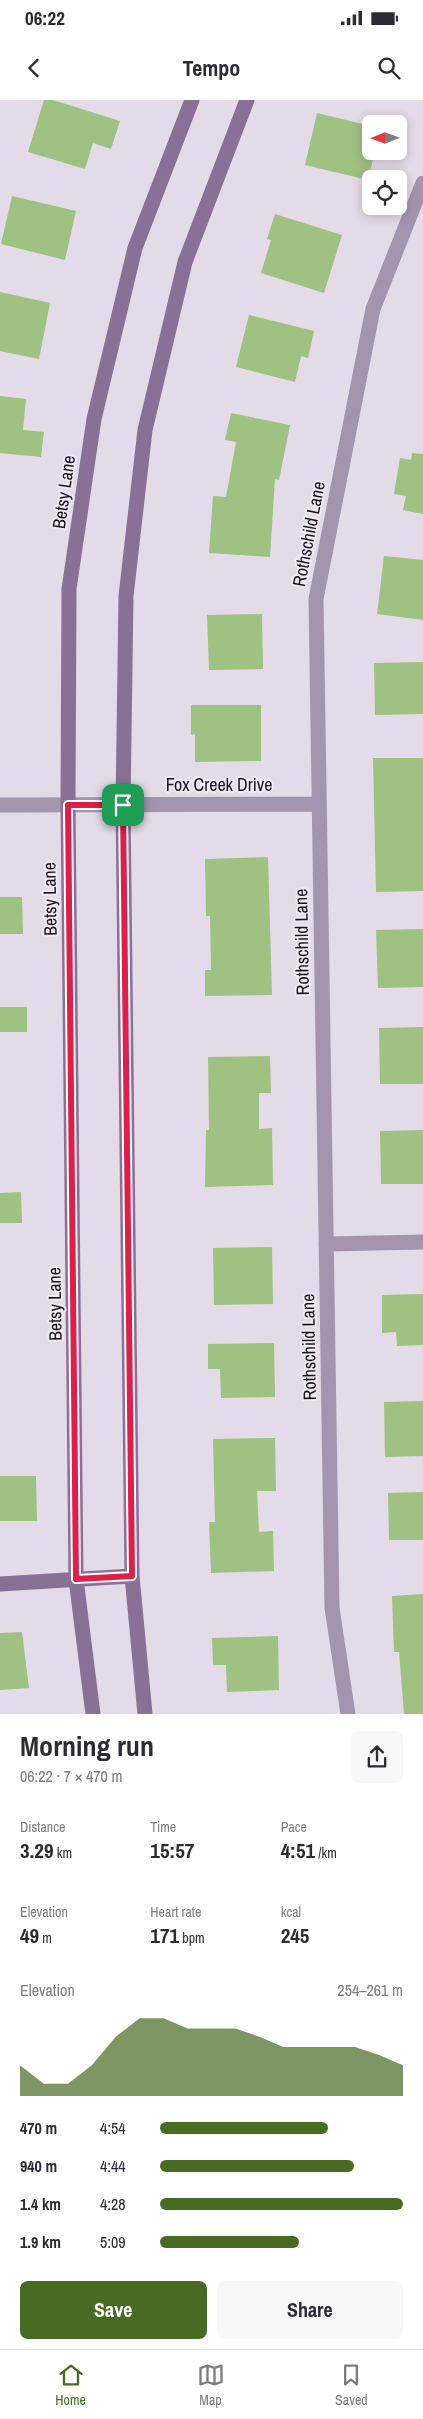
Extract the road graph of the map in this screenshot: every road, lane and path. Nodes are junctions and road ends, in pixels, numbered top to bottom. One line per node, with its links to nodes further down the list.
1 (192, 100): 6 (main road, Betsy Lane)
2 (247, 100): 7 (main road)
3 (423, 184): 4 (street, Rothschild Lane)
4 (319, 804): 7 (street, Fox Creek Drive); 9 (street, Rothschild Lane)
5 (0, 805): 6 (street, Fox Creek Drive)
6 (68, 805): 7 (street, Fox Creek Drive); 11 (main road, Betsy Lane)
7 (123, 805): 10 (main road)
8 (423, 1242): 9 (street)
9 (326, 1244): 15 (street, Rothschild Lane)
10 (132, 1576): 11 (main road); 14 (main road)
11 (76, 1579): 12 (main road); 13 (main road, Betsy Lane)
12 (0, 1584)
13 (93, 1714)
14 (145, 1714)
15 (348, 1714)

